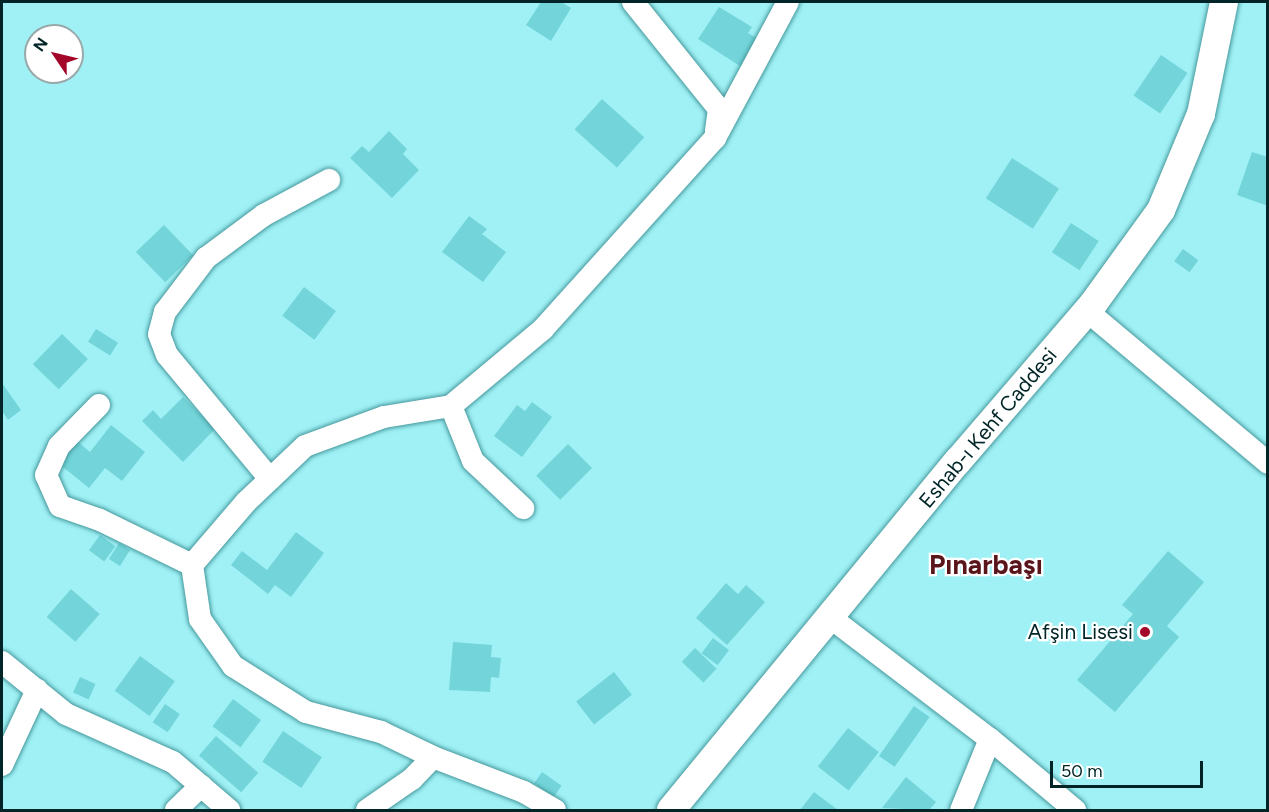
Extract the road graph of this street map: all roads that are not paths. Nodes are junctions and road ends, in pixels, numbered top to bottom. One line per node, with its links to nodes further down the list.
1 (633, 2): 4 (street)
2 (788, 2): 4 (street)
3 (1224, 2): 6 (street, Eshab-ı Kehf Caddesi)
4 (715, 138): 8 (street)
5 (329, 180): 10 (street)
6 (1087, 311): 9 (street); 13 (street, Eshab-ı Kehf Caddesi)
7 (99, 405): 12 (street)
8 (451, 406): 10 (street); 11 (street)
9 (1268, 463)
10 (270, 479): 12 (street)
11 (523, 508)
12 (192, 565): 17 (street)
13 (831, 618): 16 (street); 24 (street, Eshab-ı Kehf Caddesi)
14 (2, 662): 15 (street)
15 (37, 690): 18 (street); 19 (street)
16 (990, 739): 25 (street); 26 (street)
17 (433, 757): 22 (street); 23 (street)
18 (2, 765)
19 (201, 786): 20 (street); 21 (street)
20 (176, 810)
21 (229, 810)
22 (367, 810)
23 (555, 810)
24 (671, 810)
25 (961, 810)
26 (1075, 810)

